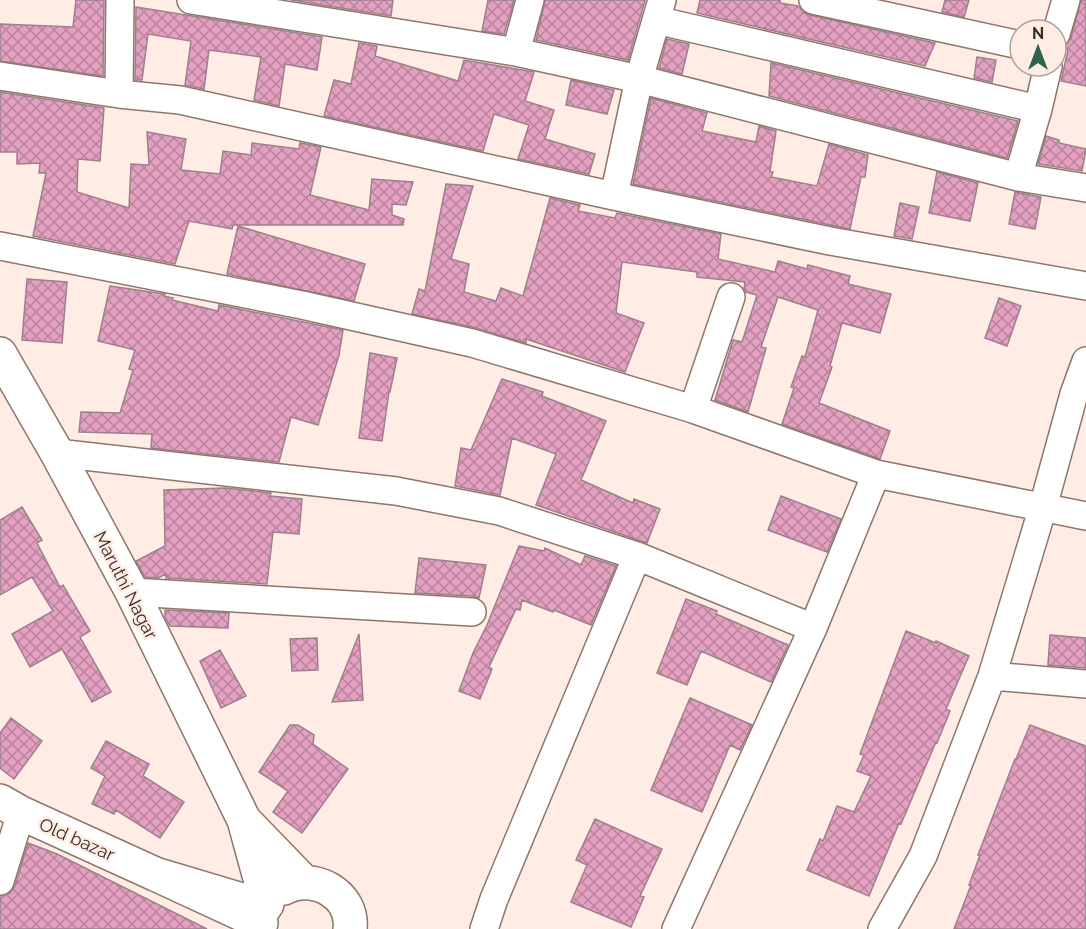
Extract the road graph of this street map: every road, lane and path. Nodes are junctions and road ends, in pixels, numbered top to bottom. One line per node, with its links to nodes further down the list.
1 (120, 0): 13 (street)
2 (191, 0): 9 (street)
3 (530, 0): 9 (street)
4 (813, 0): 8 (street)
5 (1066, 0): 7 (street)
6 (659, 10): 12 (street); 14 (street)
7 (1061, 18)
8 (1008, 42)
9 (516, 52): 12 (street)
10 (0, 76): 13 (street)
11 (1045, 78): 14 (street)
12 (639, 79): 15 (street); 17 (street)
13 (119, 94): 17 (street)
14 (1038, 109): 15 (street)
15 (1018, 177): 16 (street)
16 (1086, 188)
17 (614, 196): 19 (street)
18 (0, 246): 23 (street)
19 (1086, 286)
20 (731, 297): 23 (street)
21 (0, 354): 24 (street, Maruthi Nagar)
22 (1086, 361): 26 (street)
23 (693, 409): 25 (street)
24 (57, 453): 28 (street); 29 (street, Maruthi Nagar)
25 (876, 474): 26 (street); 31 (street)
26 (1043, 507): 27 (street); 32 (street)
27 (1086, 516)
28 (637, 556): 31 (street); 40 (street)
29 (132, 592): 30 (street); 35 (street, Maruthi Nagar)
30 (472, 612)
31 (813, 628): 41 (street)
32 (992, 676): 33 (street); 42 (street)
33 (1086, 684)
34 (10, 807): 36 (street); 38 (street, Old bazar)
35 (244, 820): 37 (street); 38 (street)
36 (0, 880)
37 (304, 882): 38 (street); 39 (street)
38 (264, 916)
39 (353, 927)
40 (484, 929)
41 (676, 929)
42 (882, 929)

